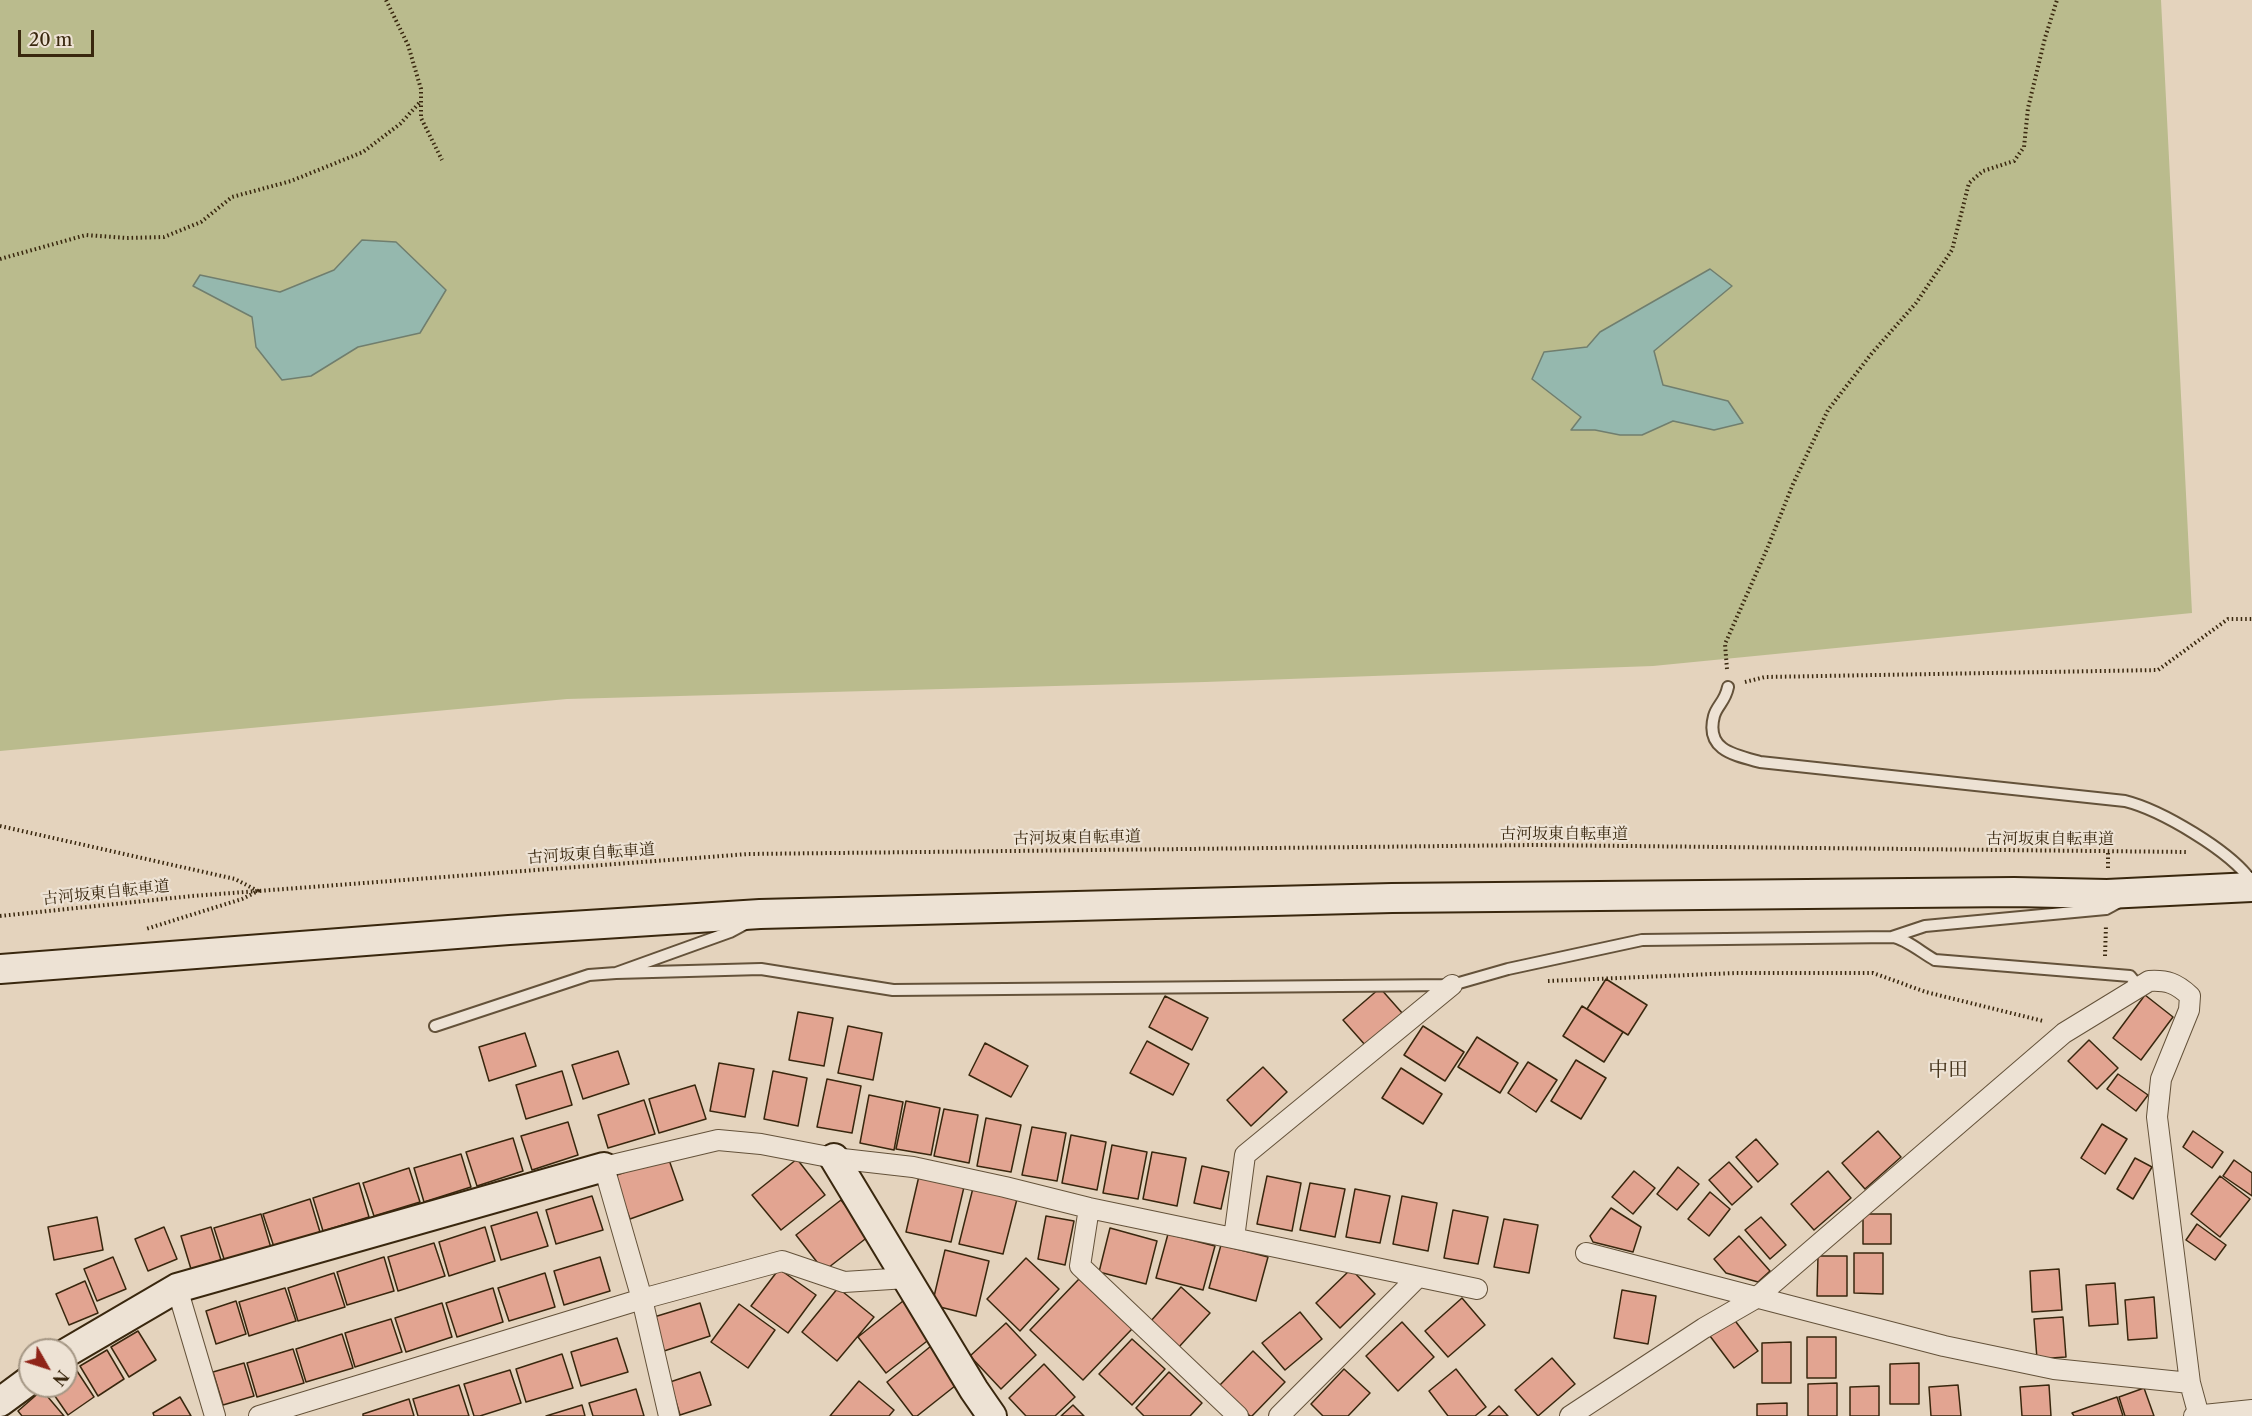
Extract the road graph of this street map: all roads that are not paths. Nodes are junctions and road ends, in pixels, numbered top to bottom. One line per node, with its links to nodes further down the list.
1 (1728, 687): 2 (lane)
2 (2252, 882)
3 (2252, 887): 4 (street)
4 (2134, 894): 5 (street); 6 (lane)
5 (760, 914): 7 (street); 9 (lane)
6 (1892, 937): 11 (lane); 12 (lane)
7 (31, 966): 8 (street); 10 (lane)
8 (0, 969)
9 (616, 974): 11 (lane); 13 (lane)
10 (0, 981)
11 (1452, 985): 17 (street)
12 (2139, 987): 23 (street); 26 (street)
13 (435, 1026)
14 (834, 1158): 15 (street); 16 (street); 19 (street)
15 (604, 1167): 21 (street); 24 (street)
16 (1089, 1208): 17 (street); 35 (street)
17 (1234, 1238): 20 (street)
18 (1586, 1253): 23 (street)
19 (907, 1278): 24 (street); 34 (street)
20 (1417, 1278): 22 (street); 36 (street)
21 (177, 1288): 25 (street); 31 (street)
22 (1477, 1289)
23 (1756, 1298): 26 (street); 37 (street)
24 (642, 1299): 32 (street); 33 (street)
25 (78, 1346)
26 (2190, 1383): 30 (street)
27 (18, 1389): 28 (street)
28 (0, 1402)
29 (2252, 1410): 30 (street)
30 (2197, 1415)
31 (215, 1416)
32 (259, 1416)
33 (669, 1416)
34 (992, 1416)
35 (1238, 1416)
36 (1279, 1416)
37 (1570, 1416)

